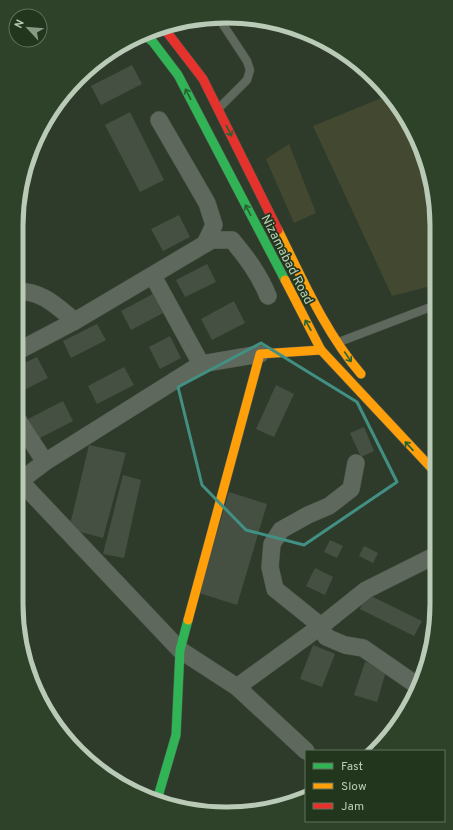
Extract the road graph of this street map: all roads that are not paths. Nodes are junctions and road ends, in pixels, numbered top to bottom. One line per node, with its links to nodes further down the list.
1 (222, 23): 4 (lane)
2 (166, 32): 4 (main road)
3 (149, 38): 14 (main road, Nizamabad Road, one-way to 3)
4 (218, 109): 12 (main road, one-way to 12)
5 (159, 120): 6 (street)
6 (205, 244): 7 (street); 9 (street)
7 (153, 276): 11 (street); 16 (street)
8 (23, 291): 11 (street)
9 (268, 296)
10 (430, 307): 12 (lane)
11 (75, 321): 13 (street)
12 (338, 342): 17 (main road, one-way to 17)
13 (23, 348)
14 (321, 350): 15 (main road); 21 (main road, Nizamabad Road, one-way to 14)
15 (260, 354): 16 (street); 26 (main road)
16 (201, 364): 19 (street)
17 (370, 383)
18 (23, 428): 19 (street)
19 (45, 462): 22 (street)
20 (356, 463): 25 (street)
21 (430, 468)
22 (23, 477)
23 (23, 487): 26 (street)
24 (430, 558): 25 (street)
25 (321, 626): 27 (street); 28 (street)
26 (180, 650): 28 (street); 30 (main road)
27 (414, 683)
28 (237, 687): 29 (street)
29 (305, 750)
30 (158, 795)

